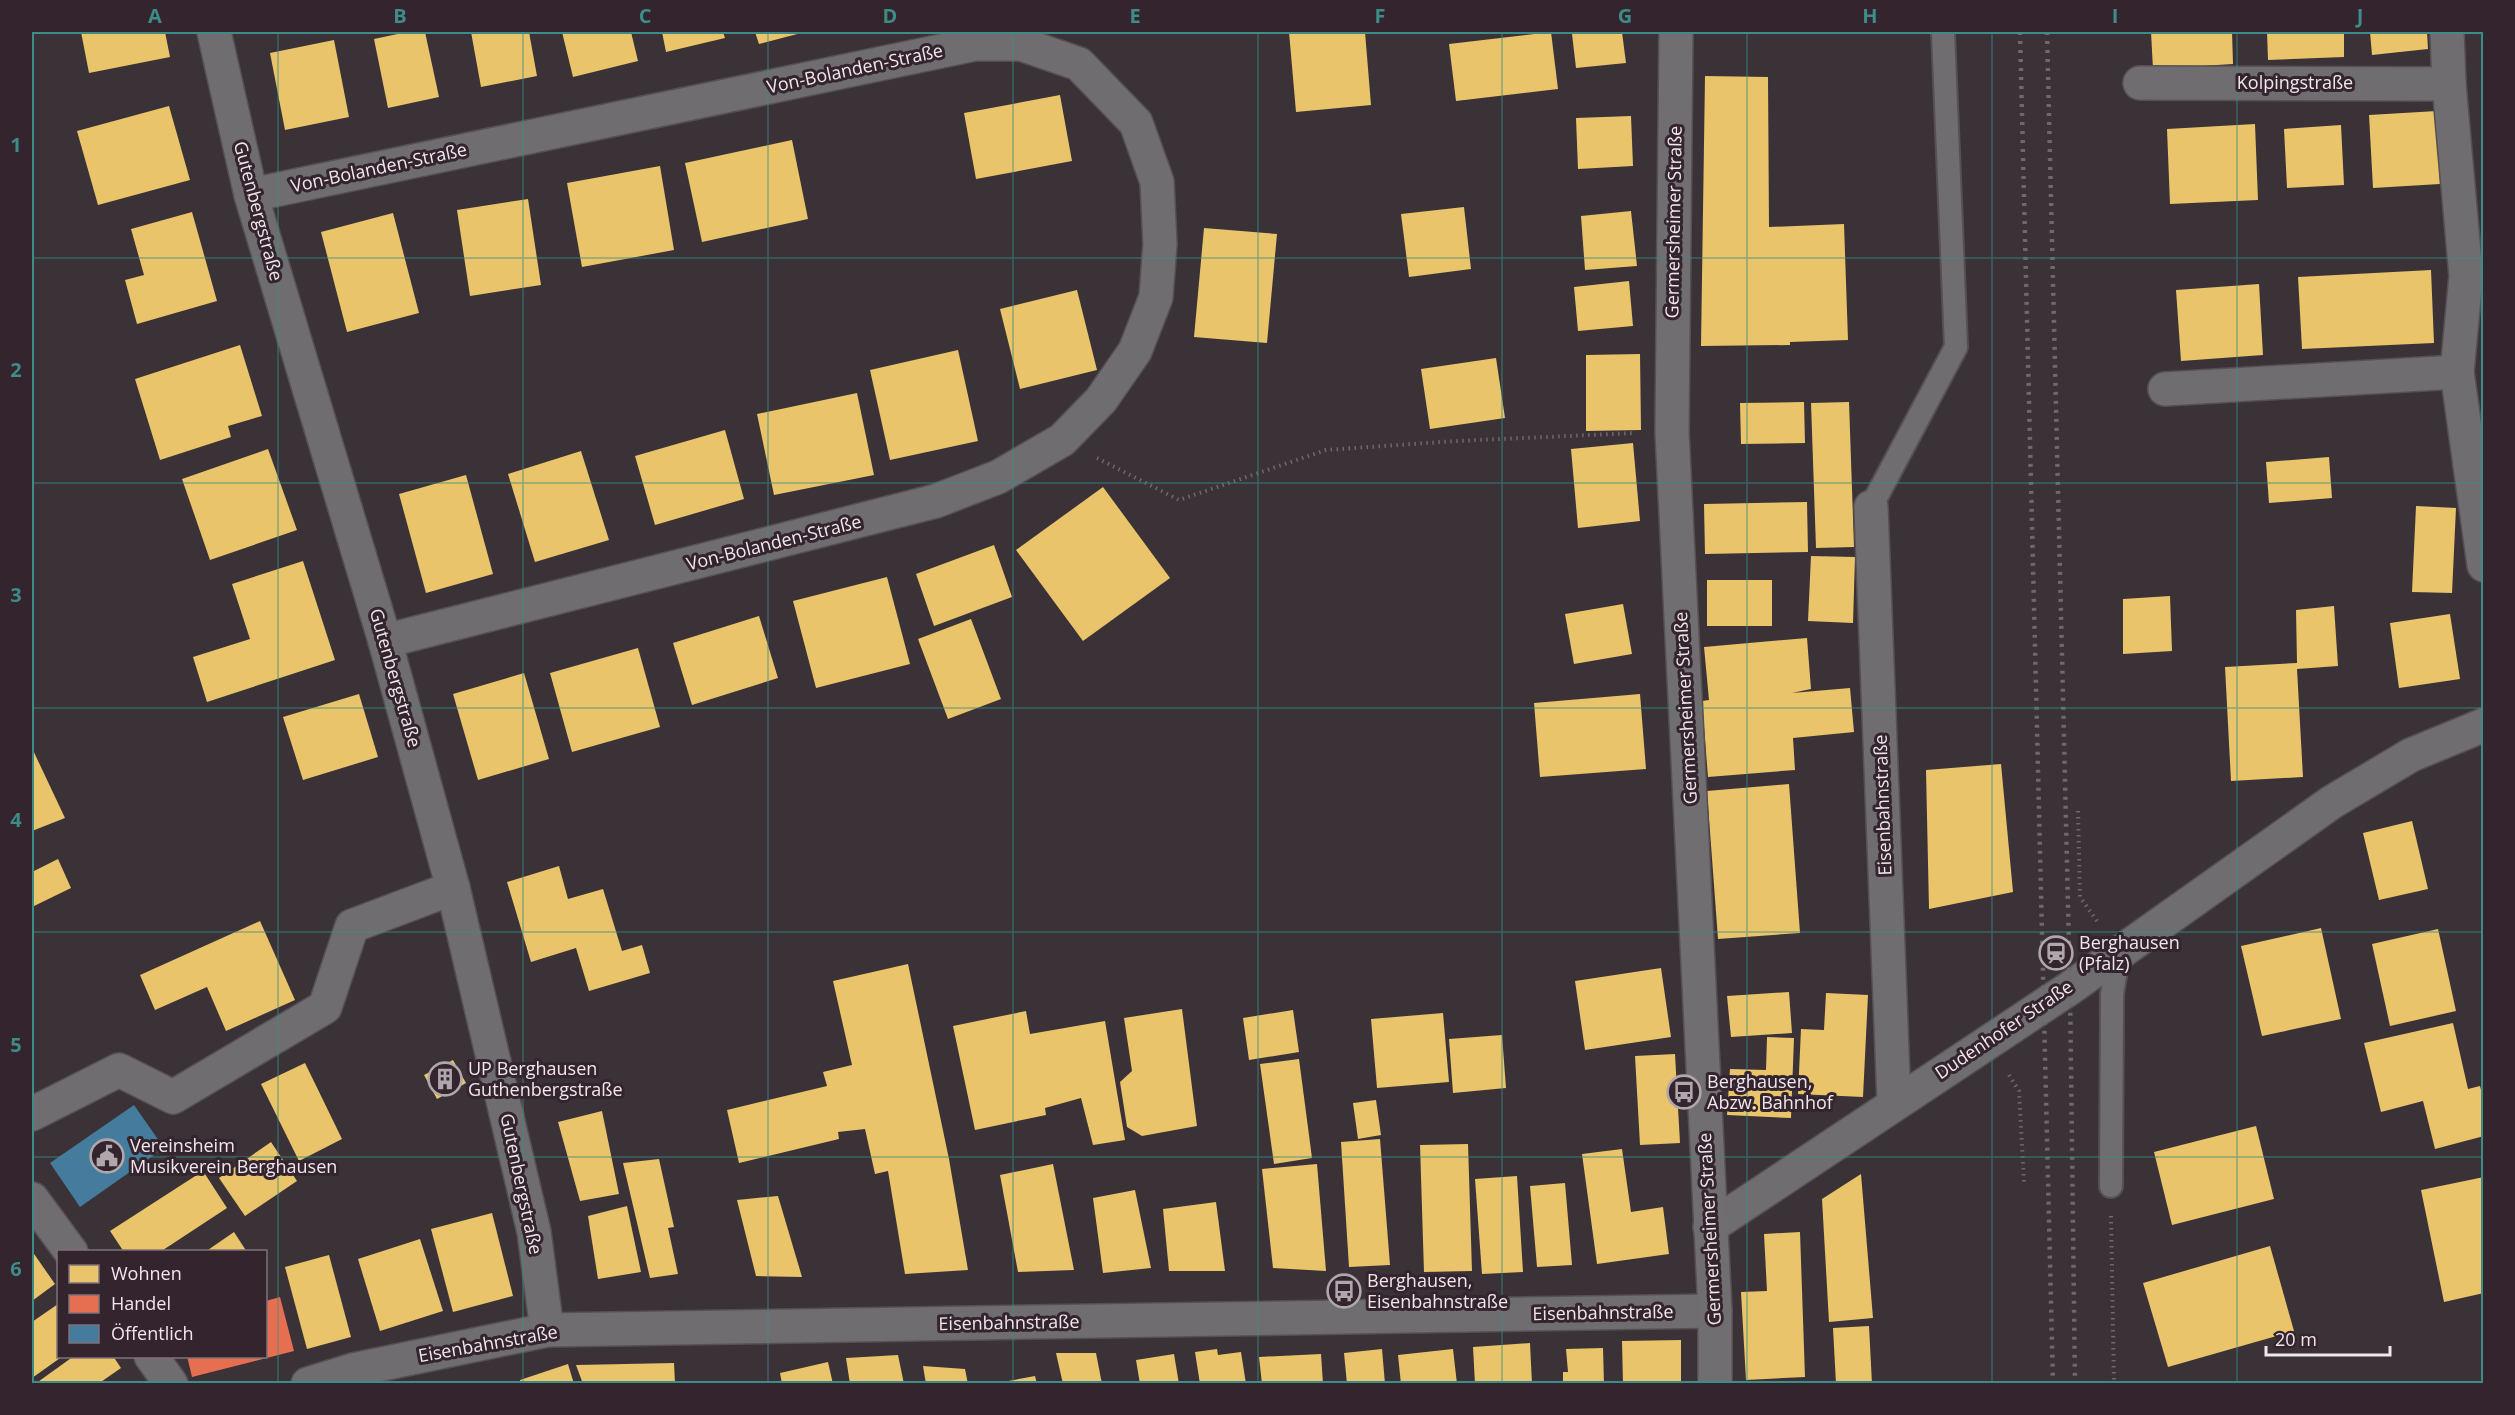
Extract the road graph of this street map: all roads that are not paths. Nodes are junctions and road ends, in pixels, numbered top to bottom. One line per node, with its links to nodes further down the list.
1 (214, 32): 7 (street, Gutenbergstraße)
2 (1676, 32): 21 (main road, Germersheimer Straße)
3 (1944, 32): 11 (lane)
4 (2447, 32): 6 (street)
5 (2140, 82): 6 (street, Kolpingstraße)
6 (2449, 84): 8 (street)
7 (251, 195): 13 (street, Gutenbergstraße); 13 (street, Von-Bolanden-Straße)
8 (2475, 273): 9 (street)
9 (2457, 372): 10 (street); 12 (street)
10 (2165, 389)
11 (1871, 507): 17 (street, Eisenbahnstraße)
12 (2484, 565)
13 (385, 641): 15 (street, Gutenbergstraße)
14 (2484, 725): 16 (street, Dudenhofer Straße)
15 (453, 888): 18 (street); 24 (street, Gutenbergstraße)
16 (2119, 952): 17 (street, Dudenhofer Straße); 19 (lane)
17 (1894, 1103): 21 (street, Dudenhofer Straße)
18 (32, 1114)
19 (2111, 1186)
20 (32, 1199): 22 (street)
21 (1710, 1227): 23 (main road, Germersheimer Straße)
22 (70, 1250)
23 (1715, 1311): 24 (street, Eisenbahnstraße); 28 (main road, Germersheimer Straße)
24 (547, 1330): 27 (street, Eisenbahnstraße)
25 (152, 1358): 26 (street)
26 (171, 1383)
27 (308, 1383)
28 (1715, 1383)

